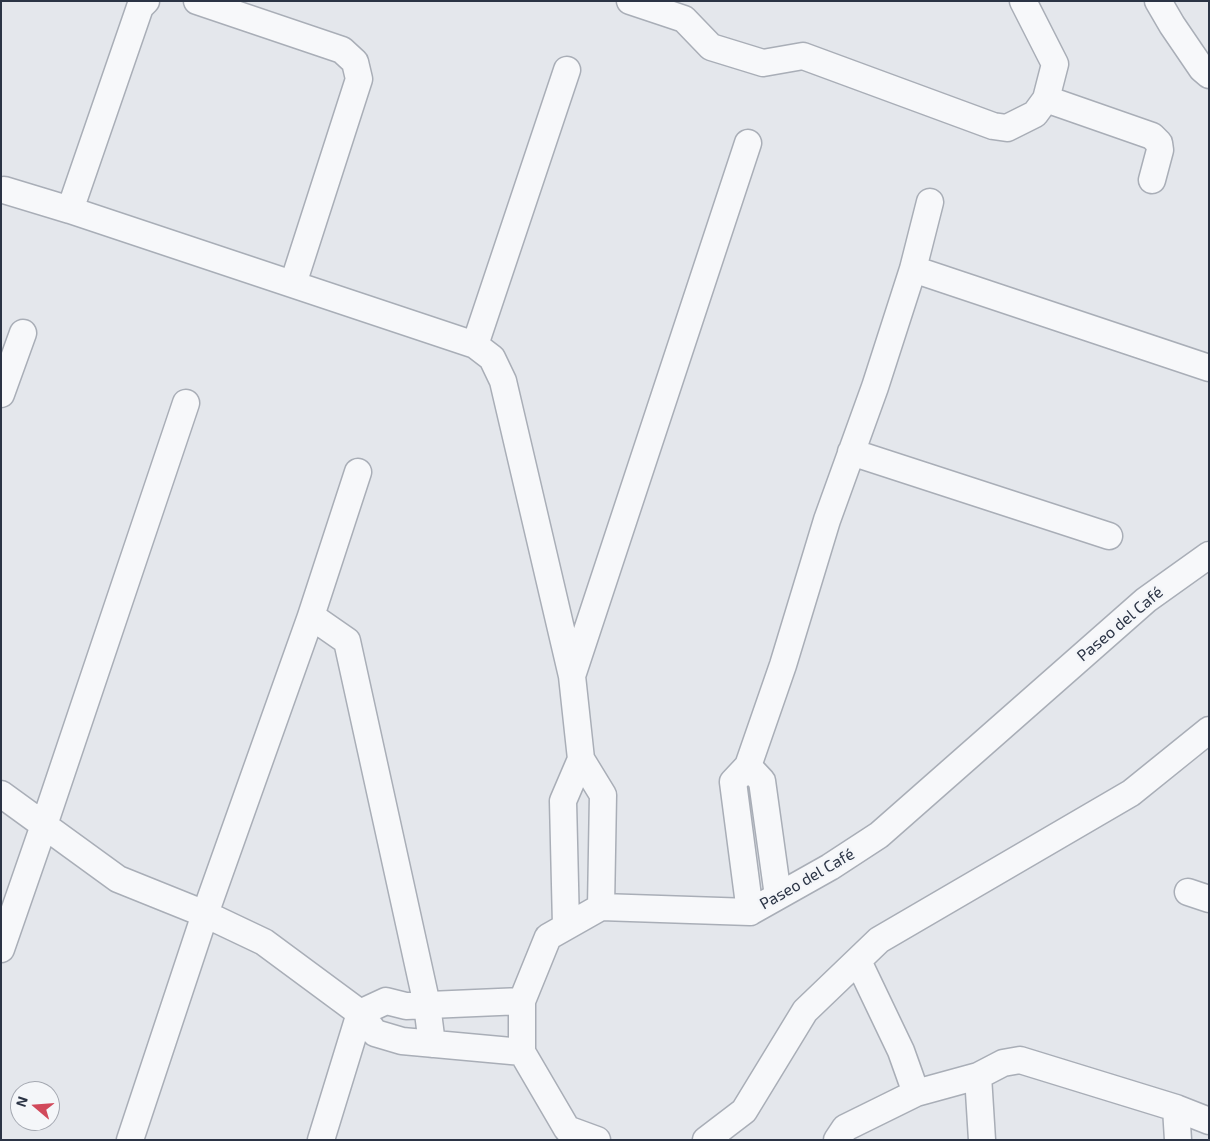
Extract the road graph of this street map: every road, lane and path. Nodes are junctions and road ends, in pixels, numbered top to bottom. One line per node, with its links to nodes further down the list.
1 (146, 1): 13 (street)
2 (197, 1): 15 (street)
3 (630, 1): 8 (street)
4 (1023, 1): 8 (street)
5 (1158, 1): 7 (street)
6 (567, 70): 17 (street)
7 (1209, 75)
8 (1046, 99): 10 (street)
9 (748, 143): 26 (street)
10 (1152, 180)
11 (4, 190): 13 (street)
12 (930, 202): 14 (street)
13 (70, 210): 15 (street)
14 (912, 269): 18 (street); 21 (street)
15 (293, 284): 17 (street)
16 (23, 332): 19 (street)
17 (475, 345): 26 (street)
18 (1209, 368)
19 (1, 394)
20 (186, 403): 31 (street)
21 (851, 452): 23 (street); 29 (street)
22 (358, 472): 25 (street)
23 (1109, 536)
24 (1209, 555): 32 (street, Paseo del Café)
25 (311, 616): 35 (street); 40 (street)
26 (572, 676): 28 (street)
27 (1209, 730): 38 (street)
28 (581, 759): 33 (street); 36 (street)
29 (748, 766): 32 (street); 34 (street)
30 (1, 794): 31 (street)
31 (44, 825): 35 (street); 37 (street)
32 (778, 896): 34 (street, Paseo del Café)
33 (601, 906): 34 (street, Paseo del Café); 36 (street)
34 (750, 912)
35 (205, 914): 41 (street); 48 (street)
36 (566, 926): 39 (street)
37 (1, 949)
38 (858, 961): 45 (street); 51 (street)
39 (522, 1001): 40 (street); 43 (street)
40 (426, 1005): 41 (street); 42 (street)
41 (360, 1013): 42 (street); 49 (street)
42 (432, 1044): 43 (street)
43 (522, 1052): 50 (street)
44 (978, 1076): 45 (street); 46 (street); 53 (street)
45 (916, 1094): 52 (street)
46 (1176, 1108): 47 (street); 54 (street)
47 (1209, 1121)
48 (130, 1140)
49 (321, 1140)
50 (597, 1140)
51 (706, 1140)
52 (837, 1140)
53 (982, 1140)
54 (1178, 1140)

